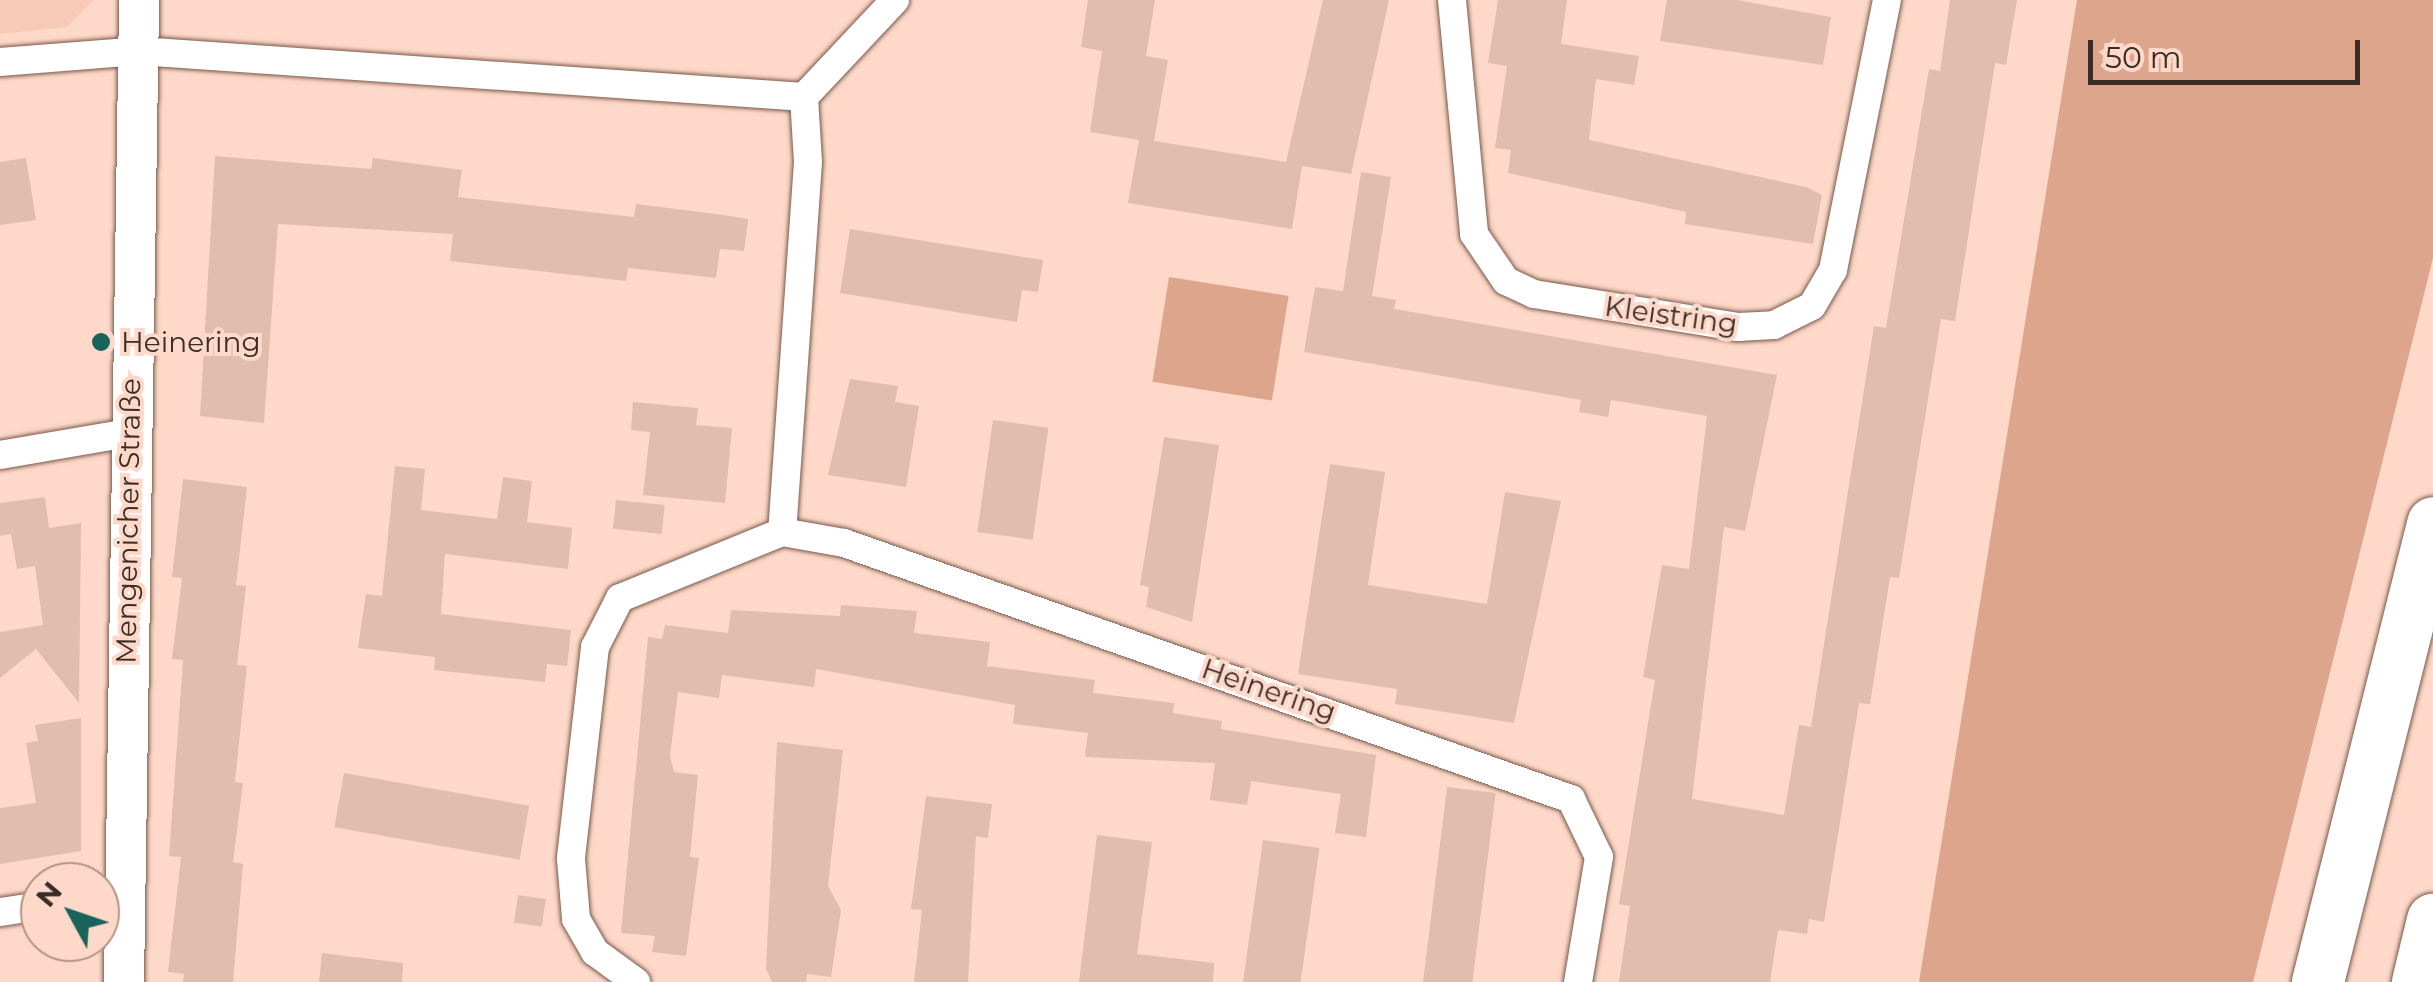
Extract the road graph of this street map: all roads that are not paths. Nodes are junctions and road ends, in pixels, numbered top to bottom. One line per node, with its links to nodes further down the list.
1 (139, 0): 5 (street, Mengenicher Straße)
2 (896, 0): 7 (street)
3 (1452, 0): 4 (street, Kleistring)
4 (1887, 0)
5 (139, 51): 6 (street); 7 (street); 8 (street, Mengenicher Straße)
6 (0, 62)
7 (804, 97): 11 (street)
8 (128, 432): 9 (street); 12 (street, Mengenicher Straße)
9 (0, 456)
10 (2433, 523): 18 (highway)
11 (782, 532): 16 (street); 17 (street, Heinering)
12 (113, 862)
13 (2433, 920): 19 (highway)
14 (120, 953): 15 (street, Mengenicher Straße)
15 (124, 982)
16 (636, 982)
17 (1578, 982)
18 (2318, 982)
19 (2418, 982)

